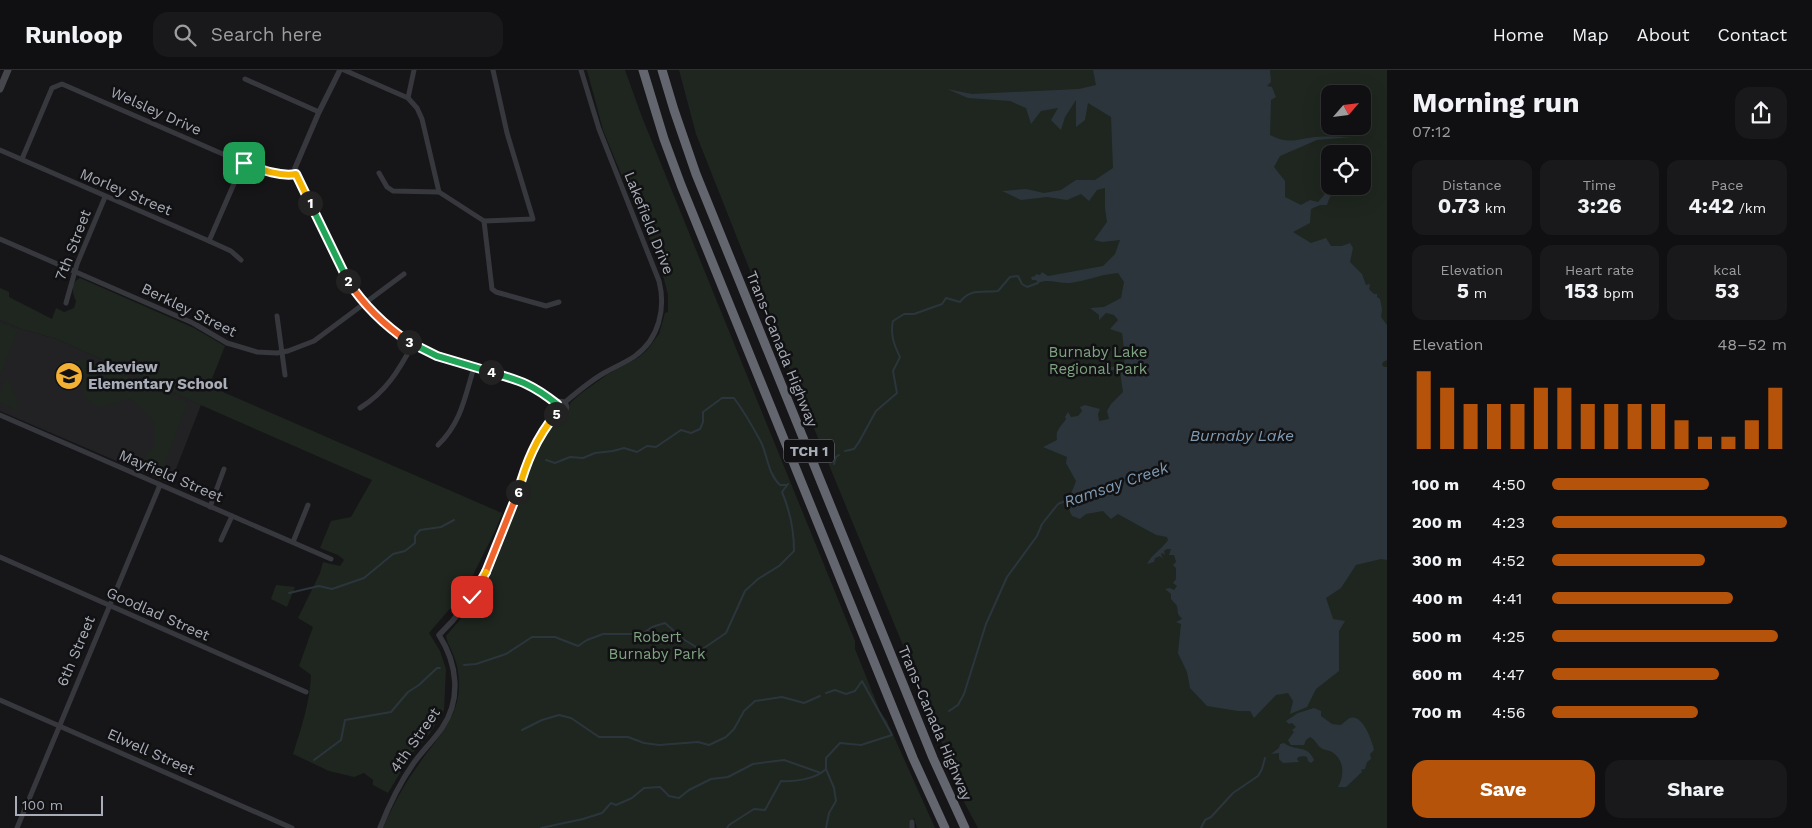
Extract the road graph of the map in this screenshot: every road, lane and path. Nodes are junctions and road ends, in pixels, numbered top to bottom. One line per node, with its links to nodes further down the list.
1 (8, 70): 10 (main road)
2 (340, 70): 12 (street)
3 (344, 70): 11 (street)
4 (414, 70): 11 (street)
5 (493, 70): 20 (street)
6 (581, 70): 34 (street, Lakefield Drive)
7 (643, 70): 56 (highway, TCH 1)
8 (662, 70): 57 (highway, Trans-Canada Highway / TCH 1)
9 (245, 79): 12 (street)
10 (0, 89)
11 (408, 98): 18 (street)
12 (319, 112): 17 (street)
13 (0, 150): 14 (street, Morley Street)
14 (22, 159): 15 (street, Welsley Drive); 19 (street, Morley Street)
15 (244, 163): 17 (street, Welsley Drive); 22 (street)
16 (379, 173): 18 (street)
17 (296, 174): 28 (street)
18 (439, 192): 20 (street)
19 (105, 198): 22 (street, Morley Street); 24 (street, 7th Street)
20 (484, 221): 26 (street)
21 (0, 239): 24 (street, Berkley Street)
22 (208, 241): 23 (street, Morley Street)
23 (241, 260)
24 (74, 272): 27 (street, 7th Street); 31 (street, Berkley Street)
25 (404, 274): 28 (street, Berkley Street)
26 (560, 302)
27 (66, 303)
28 (365, 305): 30 (street); 31 (street, Berkley Street)
29 (277, 316): 31 (street)
30 (413, 344): 32 (street); 36 (street)
31 (283, 352): 33 (street)
32 (474, 368): 35 (street); 39 (street)
33 (286, 375)
34 (564, 403): 35 (street); 37 (street)
35 (557, 404): 37 (street)
36 (360, 408)
37 (558, 412): 55 (street, 4th Street)
38 (0, 415): 41 (street, Mayfield Street)
39 (438, 445)
40 (224, 469): 43 (street)
41 (160, 484): 43 (street, Mayfield Street); 49 (street, 6th Street)
42 (308, 505): 46 (street)
43 (210, 507): 44 (street, Mayfield Street)
44 (232, 516): 45 (street); 46 (street, Mayfield Street)
45 (221, 540)
46 (293, 542): 48 (street, Mayfield Street)
47 (0, 557): 49 (street, Goodlad Street)
48 (332, 559)
49 (109, 606): 50 (street, Goodlad Street); 52 (street, 6th Street)
50 (306, 692)
51 (0, 700): 52 (street, Elwell Street)
52 (59, 726): 53 (street, 6th Street); 54 (street, Elwell Street)
53 (17, 828)
54 (292, 828)
55 (380, 828)
56 (945, 828)
57 (965, 828)

